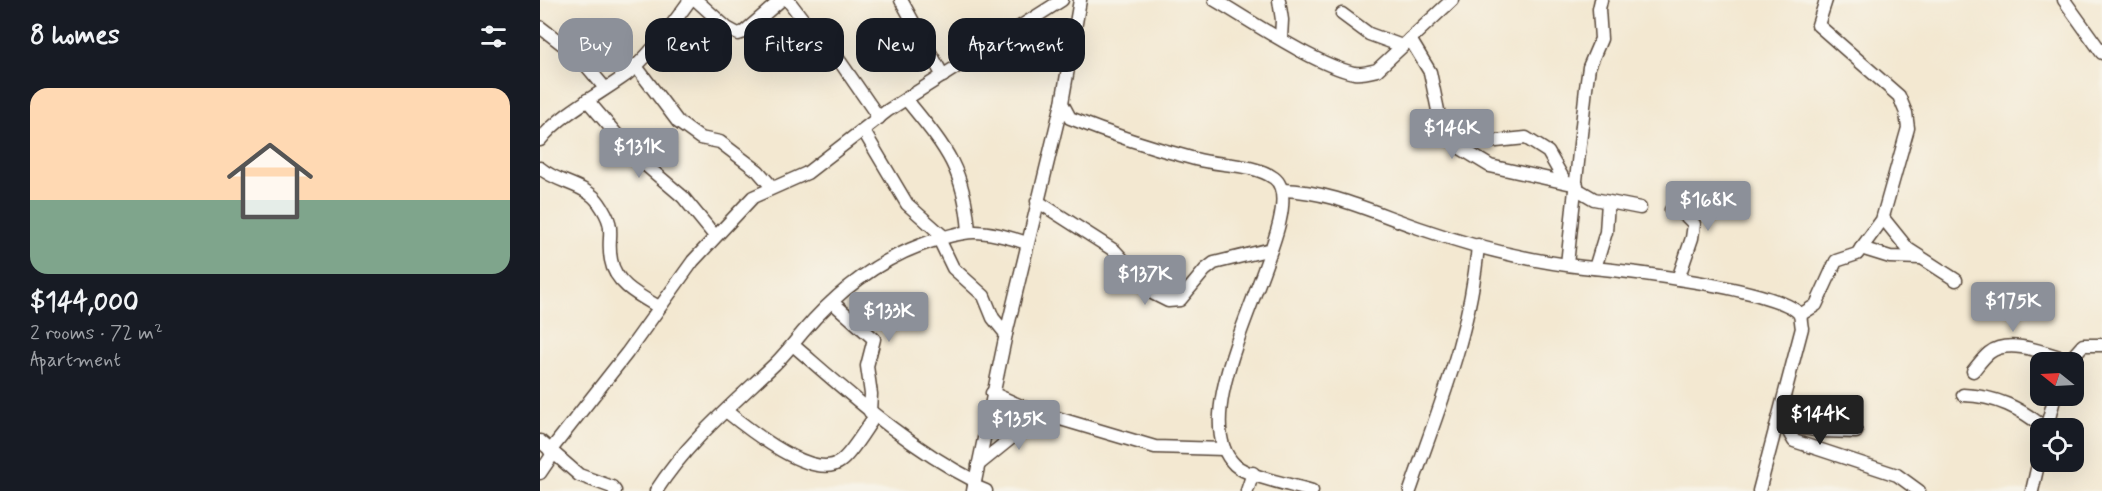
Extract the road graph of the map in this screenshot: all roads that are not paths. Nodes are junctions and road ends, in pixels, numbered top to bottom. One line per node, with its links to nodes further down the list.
1 (690, 0): 20 (street)
2 (696, 0): 3 (street)
3 (781, 0)
4 (788, 0): 26 (street)
5 (901, 0): 21 (street)
6 (1062, 0): 14 (street)
7 (1080, 0): 25 (street)
8 (1215, 0): 17 (street)
9 (1279, 0): 17 (street)
10 (1452, 0): 18 (street)
11 (1601, 0): 33 (street)
12 (1826, 0): 39 (street)
13 (2064, 0): 19 (street)
14 (1046, 4): 21 (street)
15 (1341, 14): 18 (street)
16 (540, 27): 22 (street)
17 (1281, 38): 18 (street)
18 (1406, 43): 28 (street)
19 (2102, 53)
20 (635, 65): 22 (street); 32 (street)
21 (943, 76): 23 (street)
22 (605, 88): 24 (street)
23 (906, 99): 26 (street); 40 (street)
24 (587, 100): 29 (street); 41 (street)
25 (1062, 103): 34 (street); 35 (street)
26 (879, 118): 27 (street)
27 (863, 130): 32 (street); 42 (street)
28 (1454, 137): 31 (street); 31 (street)
29 (540, 140)
30 (540, 168): 53 (street)
31 (1563, 180): 33 (street)
32 (772, 187): 41 (street)
33 (1577, 187): 36 (street); 48 (street)
34 (1283, 190): 44 (street); 46 (street)
35 (1036, 201): 43 (street); 46 (street)
36 (1608, 202): 37 (street); 49 (street)
37 (1640, 208)
38 (1671, 210): 50 (street)
39 (1883, 218): 45 (street); 47 (street)
40 (969, 231): 42 (street); 43 (street)
41 (715, 236): 53 (street)
42 (941, 238): 52 (street); 55 (street)
43 (1027, 243): 55 (street)
44 (1478, 245): 48 (street); 81 (street)
45 (1861, 248): 47 (street); 54 (street)
46 (1271, 249): 70 (street)
47 (1921, 258): 51 (street)
48 (1567, 264): 49 (street)
49 (1595, 268): 50 (street)
50 (1678, 279): 54 (street)
51 (1956, 280)
52 (832, 302): 56 (street); 64 (street)
53 (659, 306): 71 (street)
54 (1800, 315): 67 (street)
55 (1006, 334): 61 (street)
56 (793, 345): 63 (street); 64 (street)
57 (2102, 345): 59 (street)
58 (2032, 352): 60 (street)
59 (2077, 352)
60 (1973, 371)
61 (992, 393): 65 (street); 72 (street)
62 (1963, 395): 66 (street)
63 (726, 411): 64 (street); 78 (street)
64 (872, 414): 76 (street)
65 (1041, 414): 70 (street); 72 (street)
66 (2032, 418)
67 (1783, 420): 68 (street); 82 (street); 83 (street)
68 (1856, 432)
69 (540, 441): 71 (street)
70 (1224, 449): 75 (street)
71 (551, 452): 74 (street); 77 (street)
72 (978, 465): 76 (street)
73 (2036, 472): 84 (street)
74 (540, 473)
75 (1253, 473): 79 (street); 80 (street)
76 (977, 487)
77 (615, 491)
78 (656, 491)
79 (1247, 491)
80 (1312, 491)
81 (1410, 491)
82 (1759, 491)
83 (1919, 491)
84 (2032, 491)

